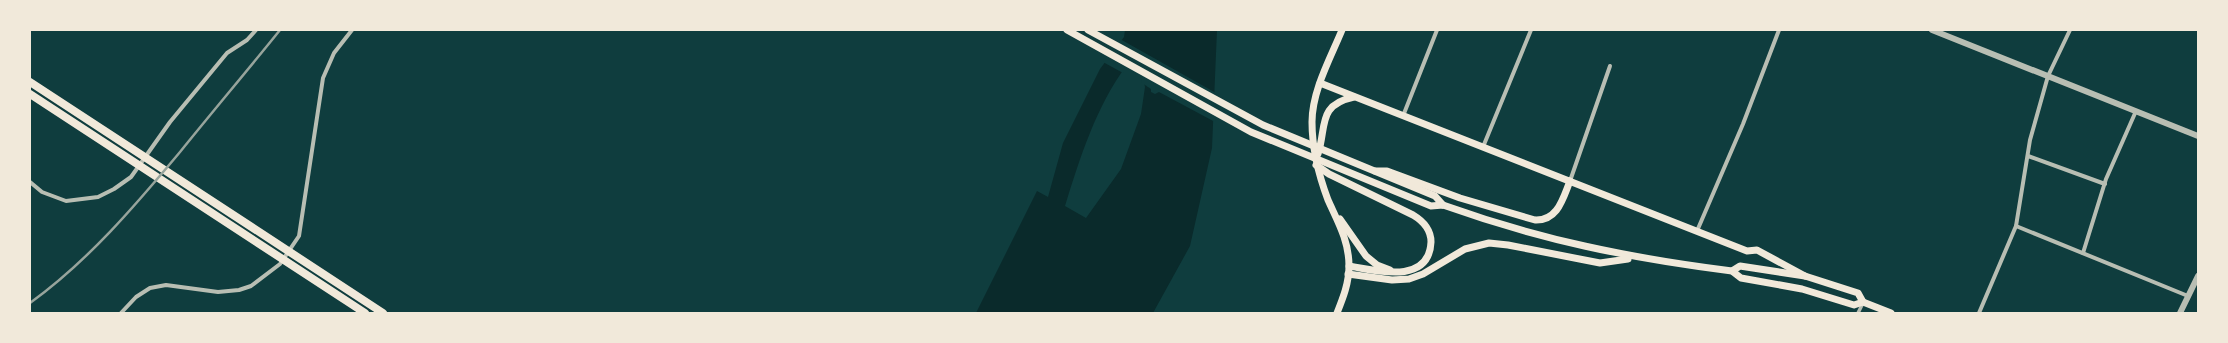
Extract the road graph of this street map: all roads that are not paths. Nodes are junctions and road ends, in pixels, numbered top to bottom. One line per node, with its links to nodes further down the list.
1 (256, 30): 26 (street)
2 (352, 30): 42 (street)
3 (1066, 30): 21 (main road)
4 (1088, 30): 24 (main road)
5 (1342, 30): 14 (main road)
6 (1437, 30): 18 (street)
7 (1531, 30): 20 (street)
8 (1779, 30): 31 (street)
9 (1932, 30): 12 (street)
10 (2070, 30): 12 (street)
11 (1610, 66): 25 (street)
12 (2048, 76): 17 (street); 22 (street)
13 (30, 82): 44 (highway)
14 (1320, 83): 16 (main road); 23 (main road)
15 (30, 94): 43 (highway)
16 (1355, 97): 18 (main road); 23 (main road)
17 (2136, 111): 19 (street); 27 (street)
18 (1403, 116): 20 (main road)
19 (2198, 136)
20 (1483, 147): 25 (main road)
21 (1292, 150): 28 (main road); 36 (main road)
22 (2028, 156): 27 (street); 30 (street)
23 (1316, 157): 29 (main road)
24 (1371, 170): 25 (main road); 28 (main road)
25 (1570, 181): 31 (main road)
26 (30, 182)
27 (2105, 184): 32 (street)
28 (1443, 205): 33 (main road)
29 (1334, 211): 34 (main road); 36 (main road)
30 (2016, 226): 32 (street); 48 (street)
31 (1697, 231): 38 (main road)
32 (2083, 253): 40 (street)
33 (1637, 258): 35 (main road); 37 (main road)
34 (1349, 266): 36 (main road); 37 (main road)
35 (1732, 271): 38 (main road); 41 (main road)
36 (1392, 272)
37 (1348, 274): 45 (main road)
38 (1805, 276): 41 (main road)
39 (2198, 276): 40 (street)
40 (2188, 296): 49 (street)
41 (1863, 302): 46 (street); 47 (main road)
42 (121, 313)
43 (365, 313)
44 (383, 313)
45 (1337, 313)
46 (1858, 313)
47 (1891, 313)
48 (1979, 313)
49 (2180, 313)

